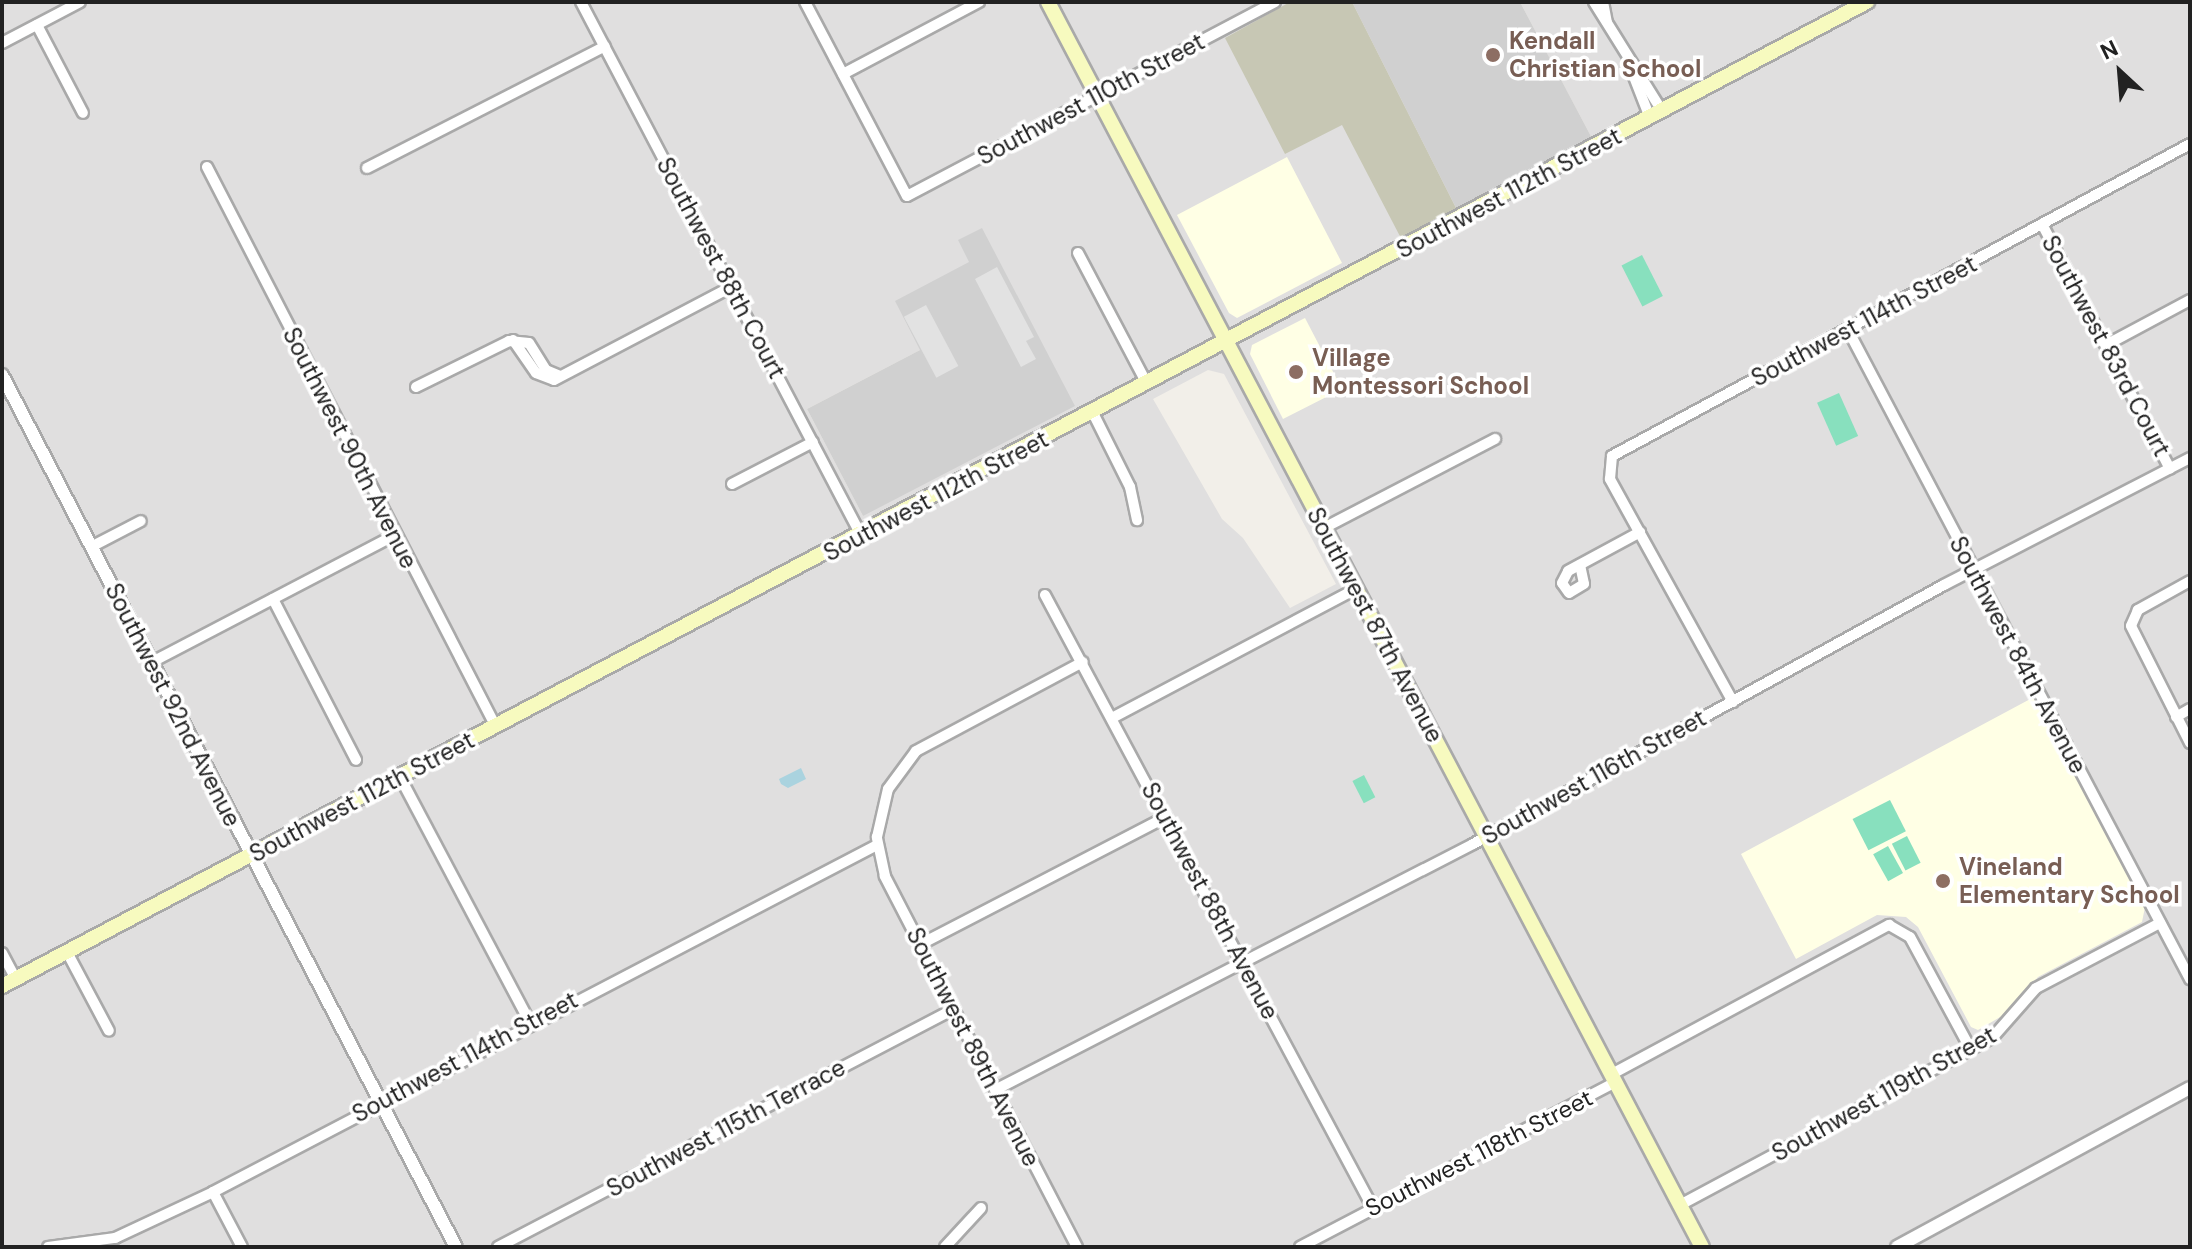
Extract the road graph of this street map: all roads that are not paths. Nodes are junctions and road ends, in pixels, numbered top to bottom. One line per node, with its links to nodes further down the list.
1 (80, 2): 11 (street)
2 (581, 2): 13 (street, Southwest 88th Court)
3 (805, 2): 14 (street)
4 (979, 2): 14 (street)
5 (1048, 2): 15 (main road, Southwest 87th Avenue)
6 (1275, 2): 15 (street, Southwest 110th Street)
7 (1594, 2): 10 (street)
8 (1603, 2): 10 (street)
9 (1867, 2): 17 (main road, Southwest 112th Street)
10 (1607, 22): 17 (street)
11 (37, 25): 12 (street); 16 (street)
12 (2, 43)
13 (605, 46): 20 (street); 23 (street, Southwest 88th Court)
14 (843, 74): 15 (street, Southwest 110th Street)
15 (1096, 94): 26 (main road, Southwest 87th Avenue)
16 (83, 113)
17 (1656, 115): 26 (main road, Southwest 112th Street)
18 (2190, 144): 21 (street, Southwest 114th Street)
19 (207, 167): 41 (street, Southwest 90th Avenue)
20 (367, 168)
21 (2042, 224): 25 (street, Southwest 114th Street); 27 (street, Southwest 83rd Court)
22 (1078, 253): 29 (street)
23 (731, 287): 30 (street); 33 (street, Southwest 88th Court)
24 (2190, 300): 27 (street)
25 (1848, 330): 40 (street, Southwest 114th Street); 45 (street, Southwest 84th Avenue)
26 (1227, 342): 29 (main road, Southwest 112th Street); 39 (main road, Southwest 87th Avenue)
27 (2106, 345): 35 (street, Southwest 83rd Court)
28 (2, 375): 43 (street, Southwest 92nd Avenue)
29 (1147, 384): 31 (main road, Southwest 112th Street)
30 (416, 387)
31 (1093, 413): 37 (street); 42 (main road, Southwest 112th Street)
32 (1495, 439): 39 (street)
33 (813, 442): 36 (street); 42 (street, Southwest 88th Court)
34 (2190, 458): 35 (street, Southwest 116th Street)
35 (2170, 469): 45 (street, Southwest 116th Street)
36 (732, 484)
37 (1137, 520)
38 (141, 521): 43 (street)
39 (1324, 528): 47 (main road, Southwest 87th Avenue)
40 (1640, 532): 44 (street); 52 (street, Southwest 114th Street)
41 (395, 535): 49 (street); 56 (street, Southwest 90th Avenue)
42 (861, 535): 56 (main road, Southwest 112th Street)
43 (91, 547): 50 (street, Southwest 92nd Avenue)
44 (1580, 565)
45 (1974, 572): 52 (street, Southwest 116th Street); 64 (street, Southwest 84th Avenue)
46 (2190, 581): 54 (street)
47 (1356, 589): 55 (street); 61 (main road, Southwest 87th Avenue)
48 (1045, 595): 51 (street, Southwest 88th Avenue)
49 (273, 599): 50 (street); 58 (street)
50 (152, 662): 63 (street, Southwest 92nd Avenue)
51 (1083, 662): 55 (street, Southwest 88th Avenue); 62 (street)
52 (1733, 702): 61 (street, Southwest 116th Street)
53 (2190, 709): 54 (street)
54 (2176, 717): 57 (street)
55 (1112, 718): 60 (street, Southwest 88th Avenue)
56 (496, 727): 59 (main road, Southwest 112th Street)
57 (2190, 743)
58 (356, 760)
59 (400, 777): 63 (main road, Southwest 112th Street); 72 (street)
60 (1166, 817): 65 (street); 68 (street, Southwest 88th Avenue)
61 (1486, 836): 68 (street, Southwest 116th Street); 75 (main road, Southwest 87th Avenue)
62 (877, 845): 65 (street, Southwest 89th Avenue); 72 (street, Southwest 114th Street)
63 (251, 855): 66 (main road, Southwest 112th Street); 78 (street, Southwest 92nd Avenue)
64 (2160, 923): 69 (street, Southwest 84th Avenue); 74 (street, Southwest 119th Street)
65 (921, 944): 71 (street, Southwest 89th Avenue)
66 (67, 952): 70 (main road, Southwest 112th Street); 73 (street)
67 (2, 953): 70 (street)
68 (1243, 962): 77 (street, Southwest 116th Street); 82 (street, Southwest 88th Avenue)
69 (2190, 979)
70 (9, 982)
71 (954, 1009): 77 (street, Southwest 89th Avenue); 86 (street, Southwest 115th Terrace)
72 (530, 1023): 78 (street, Southwest 114th Street)
73 (109, 1031)
74 (1970, 1048): 75 (street, Southwest 118th Street); 80 (street, Southwest 119th Street)
75 (1614, 1078): 80 (main road, Southwest 87th Avenue); 82 (street, Southwest 118th Street)
76 (2190, 1088): 91 (street)
77 (995, 1090): 88 (street, Southwest 89th Avenue)
78 (380, 1101): 79 (street, Southwest 114th Street); 85 (street, Southwest 92nd Avenue)
79 (213, 1192): 83 (street, Southwest 114th Street); 84 (street)
80 (1680, 1205): 90 (main road, Southwest 87th Avenue)
81 (981, 1208): 87 (street)
82 (1373, 1208): 89 (street, Southwest 118th Street)
83 (48, 1247)
84 (242, 1247)
85 (456, 1247)
86 (498, 1247)
87 (945, 1247)
88 (1077, 1247)
89 (1300, 1247)
90 (1702, 1247)
91 (1897, 1247)

